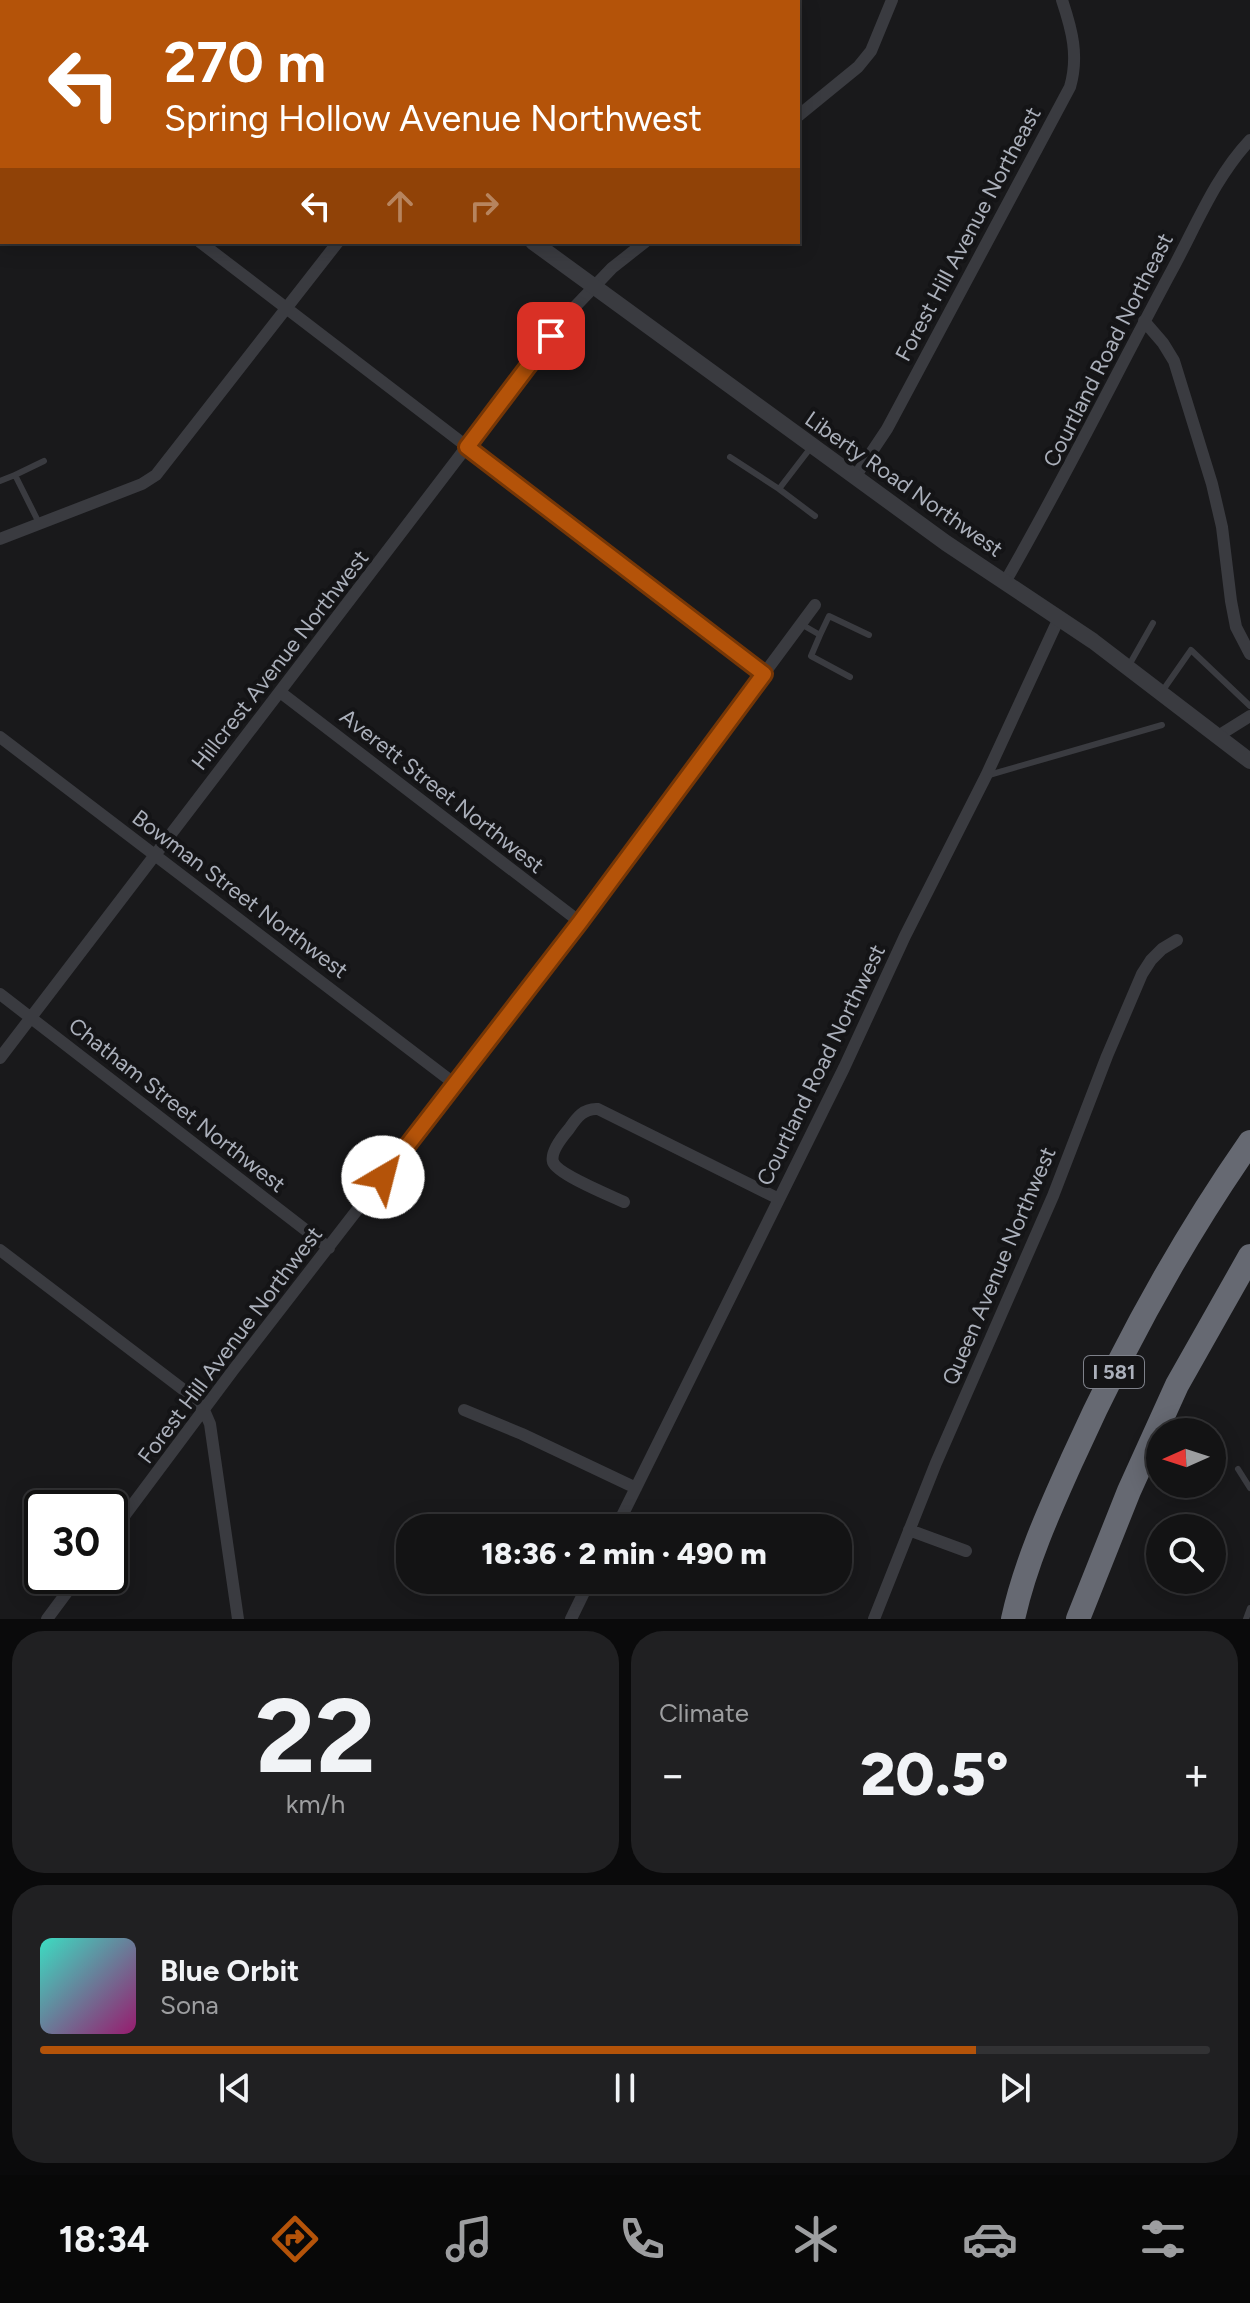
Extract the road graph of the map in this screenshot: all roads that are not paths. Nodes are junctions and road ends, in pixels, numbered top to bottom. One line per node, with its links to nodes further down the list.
1 (892, 0): 3 (street)
2 (1062, 0): 17 (street, Forest Hill Avenue Northeast)
3 (800, 114)
4 (1250, 140): 11 (street, Courtland Road Northeast)
5 (203, 244): 10 (street)
6 (336, 244): 10 (street)
7 (536, 244): 9 (street, Liberty Road Northwest)
8 (643, 244): 9 (street, Hillcrest Avenue Northwest)
9 (593, 288): 12 (street, Liberty Road Northwest); 13 (street, Hillcrest Avenue Northwest)
10 (286, 308): 13 (street); 21 (street)
11 (1144, 321): 23 (street, Courtland Road Northeast); 30 (street)
12 (812, 446): 17 (street, Liberty Road Northwest); 19 (lane)
13 (467, 447): 32 (street); 34 (street, Hillcrest Avenue Northwest)
14 (730, 457): 19 (lane)
15 (44, 461): 16 (lane)
16 (15, 475): 18 (lane); 21 (lane)
17 (855, 477): 23 (street, Liberty Road Northwest)
18 (0, 481)
19 (779, 489): 20 (lane)
20 (815, 516)
21 (39, 523): 22 (street)
22 (0, 539)
23 (1005, 582): 25 (street, Liberty Road Northwest)
24 (815, 605): 27 (street, Forest Hill Avenue Northwest)
25 (1059, 618): 31 (street, Liberty Road Northwest); 42 (street, Courtland Road Northwest)
26 (1153, 623): 31 (lane)
27 (801, 624): 28 (lane); 32 (street, Forest Hill Avenue Northwest)
28 (820, 635): 29 (lane); 33 (lane)
29 (869, 635)
30 (1250, 654)
31 (1128, 667): 35 (street, Liberty Road Northwest)
32 (764, 674): 44 (street, Forest Hill Avenue Northwest)
33 (850, 677)
34 (280, 692): 43 (street, Hillcrest Avenue Northwest); 44 (street, Averett Street Northwest)
35 (1161, 693): 36 (lane); 39 (street, Liberty Road Northwest)
36 (1250, 706)
37 (1250, 716): 39 (street)
38 (1162, 725): 42 (lane)
39 (1218, 736): 41 (street, Liberty Road Northwest)
40 (0, 737): 43 (street, Bowman Street Northwest)
41 (1250, 761)
42 (986, 776): 51 (street, Courtland Road Northwest)
43 (156, 856): 47 (street, Hillcrest Avenue Northwest); 49 (street, Bowman Street Northwest)
44 (580, 922): 49 (street, Forest Hill Avenue Northwest)
45 (1177, 940): 63 (street, Queen Avenue Northwest)
46 (0, 994): 47 (street, Chatham Street Northwest)
47 (32, 1018): 48 (street, Hillcrest Avenue Northwest); 53 (street, Chatham Street Northwest)
48 (0, 1058)
49 (455, 1084): 53 (street, Forest Hill Avenue Northwest)
50 (1250, 1142): 72 (highway, I 581)
51 (779, 1199): 52 (street); 59 (street, Courtland Road Northwest)
52 (624, 1202)
53 (329, 1248): 56 (street, Forest Hill Avenue Northwest)
54 (0, 1250): 56 (street)
55 (1250, 1256): 73 (highway, I 581)
56 (204, 1410): 61 (street, Forest Hill Avenue Northwest); 69 (street)
57 (464, 1410): 59 (street)
58 (1238, 1469): 60 (lane)
59 (636, 1488): 62 (street, Courtland Road Northwest)
60 (1250, 1488)
61 (128, 1511)
62 (623, 1514)
63 (909, 1530): 64 (street); 71 (street, Queen Avenue Northwest)
64 (966, 1551)
65 (66, 1594): 68 (street)
66 (583, 1594): 70 (street)
67 (1250, 1608): 74 (lane)
68 (47, 1619)
69 (238, 1619)
70 (571, 1619)
71 (874, 1619)
72 (1013, 1619)
73 (1078, 1619)
74 (1246, 1619)

